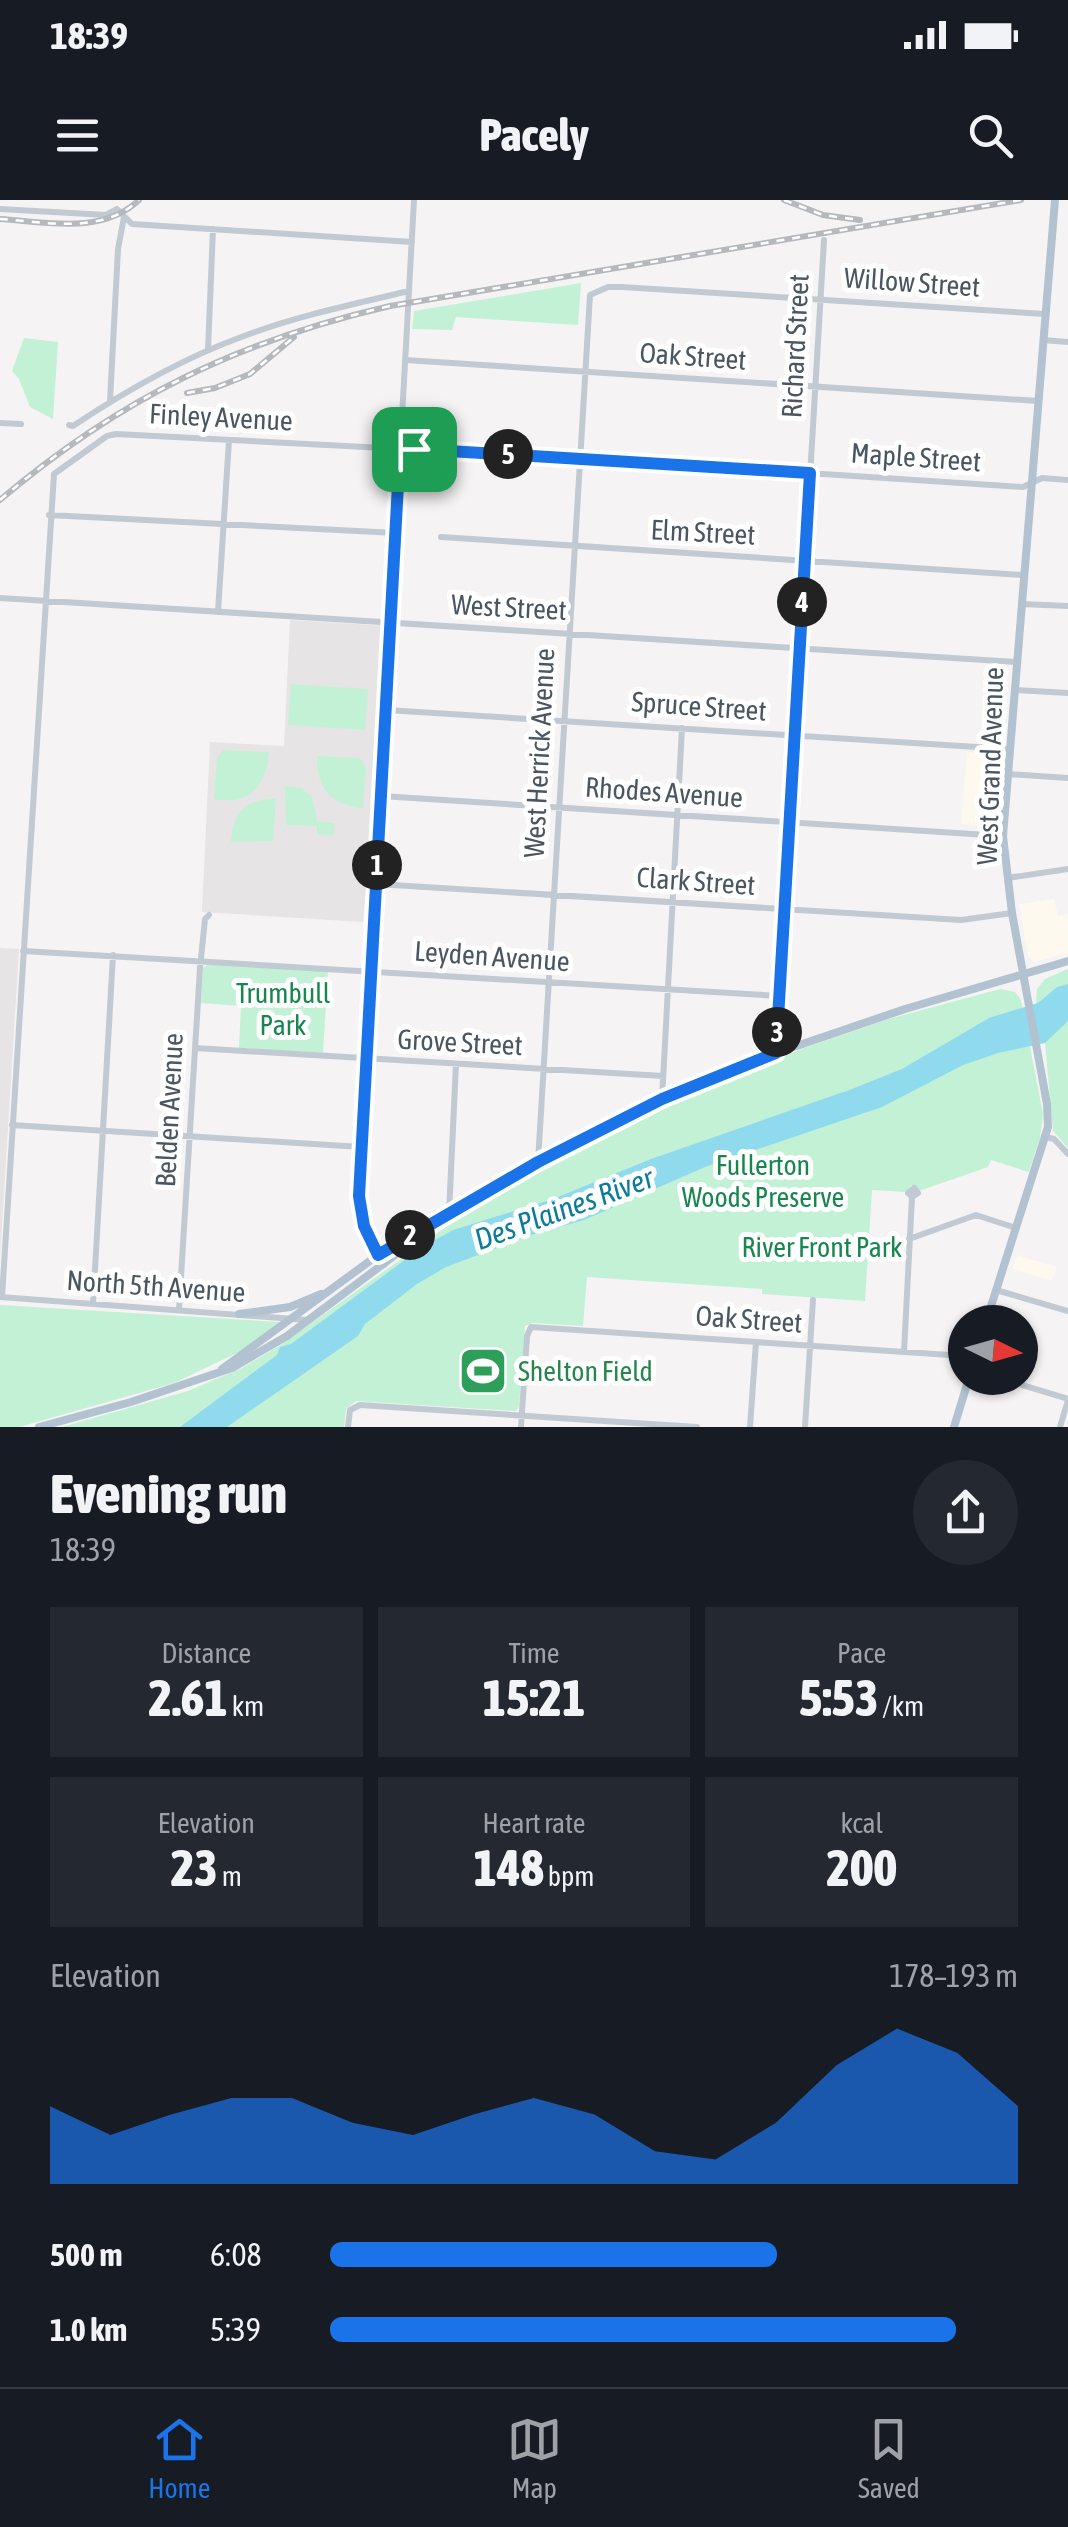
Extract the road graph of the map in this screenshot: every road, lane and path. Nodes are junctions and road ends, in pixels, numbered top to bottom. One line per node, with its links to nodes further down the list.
1 (414, 200): 7 (street)
2 (1055, 200): 11 (main road, West Grand Avenue)
3 (0, 209): 4 (street)
4 (124, 217): 5 (street); 18 (street)
5 (213, 229): 7 (street); 14 (street)
6 (824, 240): 10 (street, Richard Street)
7 (412, 242): 9 (street)
8 (598, 290): 10 (street, Willow Street); 16 (street, West Herrick Avenue)
9 (409, 292): 14 (street); 15 (street)
10 (820, 299): 11 (street, Willow Street); 17 (street, Richard Street)
11 (1045, 314): 12 (main road, West Grand Avenue)
12 (1043, 340): 13 (street); 19 (main road, West Grand Avenue)
13 (1068, 342)
14 (208, 350): 18 (street)
15 (405, 360): 16 (street, Oak Street); 24 (street)
16 (584, 372): 17 (street, Oak Street); 25 (street, West Herrick Avenue)
17 (815, 386): 19 (street, Oak Street); 26 (street, Richard Street)
18 (110, 401): 22 (street)
19 (1038, 401): 28 (main road, West Grand Avenue)
20 (0, 423): 21 (street)
21 (21, 424)
22 (69, 426)
23 (229, 440): 24 (street, Finley Avenue); 29 (street, Finley Avenue); 30 (street)
24 (400, 448): 25 (street, Maple Street); 31 (street)
25 (578, 458): 26 (street, Maple Street); 33 (street, West Herrick Avenue)
26 (810, 473): 28 (street, Maple Street); 34 (street, Richard Street)
27 (1068, 480): 28 (street, Maple Street)
28 (1031, 483): 35 (main road, West Grand Avenue)
29 (49, 514): 30 (street); 37 (street)
30 (223, 524): 31 (street); 40 (street)
31 (396, 533): 41 (street)
32 (440, 537): 33 (street, Elm Street)
33 (573, 546): 34 (street, Elm Street); 42 (street, West Herrick Avenue)
34 (805, 560): 35 (street, Elm Street); 43 (street, Richard Street)
35 (1023, 575): 38 (main road, West Grand Avenue)
36 (0, 598): 37 (street, West Street)
37 (44, 601): 40 (street, West Street); 67 (street)
38 (1021, 604): 39 (street); 44 (main road, West Grand Avenue)
39 (1068, 606)
40 (218, 612): 41 (street, West Street)
41 (390, 622): 42 (street, West Street); 47 (street)
42 (568, 633): 43 (street, West Street); 48 (street, West Herrick Avenue)
43 (800, 647): 44 (street, West Street); 50 (street, Richard Street)
44 (1016, 662): 45 (main road, West Grand Avenue)
45 (1014, 690): 46 (street); 51 (main road, West Grand Avenue)
46 (1068, 693)
47 (386, 710): 48 (street, Spruce Street); 54 (street)
48 (563, 720): 49 (street, Spruce Street); 55 (street, West Herrick Avenue)
49 (682, 728): 50 (street, Spruce Street); 56 (street)
50 (794, 735): 51 (street, Spruce Street); 57 (street, Richard Street)
51 (1009, 749): 52 (main road, West Grand Avenue)
52 (1007, 774): 53 (street); 58 (main road, West Grand Avenue)
53 (1068, 778)
54 (381, 796): 55 (street, Rhodes Avenue); 61 (street)
55 (558, 807): 56 (street, Rhodes Avenue); 62 (street, West Herrick Avenue)
56 (677, 815): 57 (street, Rhodes Avenue); 63 (street)
57 (790, 822): 58 (street, Rhodes Avenue); 64 (street, Richard Street)
58 (1003, 836): 60 (main road, West Grand Avenue)
59 (1068, 869): 60 (street)
60 (1007, 878): 65 (main road, West Grand Avenue)
61 (376, 884): 62 (street, Clark Street); 71 (street)
62 (553, 894): 63 (street, Clark Street); 73 (street, West Herrick Avenue)
63 (672, 902): 64 (street, Clark Street); 74 (street)
64 (784, 909): 65 (street, Clark Street); 75 (street, Richard Street)
65 (1012, 914): 72 (main road, West Grand Avenue)
66 (209, 915): 69 (street, Belden Avenue)
67 (23, 951): 68 (street, Leyden Avenue); 83 (street)
68 (113, 955): 69 (street, Leyden Avenue); 84 (street)
69 (202, 960): 71 (street, Leyden Avenue); 76 (street, Belden Avenue)
70 (1068, 961): 72 (main road)
71 (371, 970): 73 (street, Leyden Avenue); 78 (street)
72 (1024, 974): 77 (main road); 86 (main road, West Grand Avenue)
73 (548, 982): 74 (street, Leyden Avenue); 80 (street, West Herrick Avenue)
74 (668, 989): 75 (street, Leyden Avenue); 81 (street)
75 (779, 996): 77 (street, Richard Street)
76 (195, 1048): 78 (street, Grove Street); 85 (street, Belden Avenue)
77 (776, 1053): 82 (main road)
78 (366, 1059): 79 (street, Grove Street); 87 (street)
79 (456, 1064): 80 (street, Grove Street); 91 (street)
80 (543, 1069): 81 (street, Grove Street); 89 (street, West Herrick Avenue)
81 (663, 1076): 82 (street)
82 (662, 1099): 89 (main road)
83 (12, 1125): 84 (street); 98 (street)
84 (103, 1131): 85 (street); 100 (street)
85 (190, 1136): 87 (street); 102 (street, Belden Avenue)
86 (1046, 1137): 88 (street); 92 (main road, West Grand Avenue)
87 (361, 1147): 94 (street)
88 (1068, 1154)
89 (538, 1162): 91 (main road)
90 (912, 1197): 93 (street)
91 (448, 1216): 94 (main road); 95 (main road)
92 (1017, 1228): 93 (street); 97 (main road, West Grand Avenue)
93 (909, 1239): 109 (street)
94 (378, 1255): 95 (street); 96 (main road)
95 (384, 1265): 106 (main road)
96 (334, 1288): 104 (main road); 105 (main road)
97 (996, 1290): 101 (main road, West Grand Avenue); 103 (street)
98 (1, 1297): 100 (street, North 5th Avenue)
99 (813, 1300): 108 (street)
100 (93, 1304): 102 (street, North 5th Avenue)
101 (991, 1305)
102 (179, 1309): 104 (street, North 5th Avenue)
103 (1068, 1311)
104 (239, 1314): 105 (street, North 5th Avenue)
105 (292, 1319): 106 (street, North 5th Avenue); 111 (main road)
106 (308, 1320): 111 (main road)
107 (756, 1342): 108 (street, Oak Street); 115 (street, Oak Street); 120 (street)
108 (810, 1346): 109 (street, Oak Street); 121 (street)
109 (904, 1352): 110 (street, Oak Street)
110 (948, 1355)
111 (222, 1369): 116 (main road)
112 (1038, 1390): 114 (street)
113 (964, 1395): 122 (main road)
114 (1068, 1399): 123 (street)
115 (522, 1416): 117 (street); 118 (street); 119 (street)
116 (39, 1427)
117 (348, 1427)
118 (521, 1427)
119 (697, 1427)
120 (750, 1427)
121 (805, 1427)
122 (954, 1427)
123 (1060, 1427)

